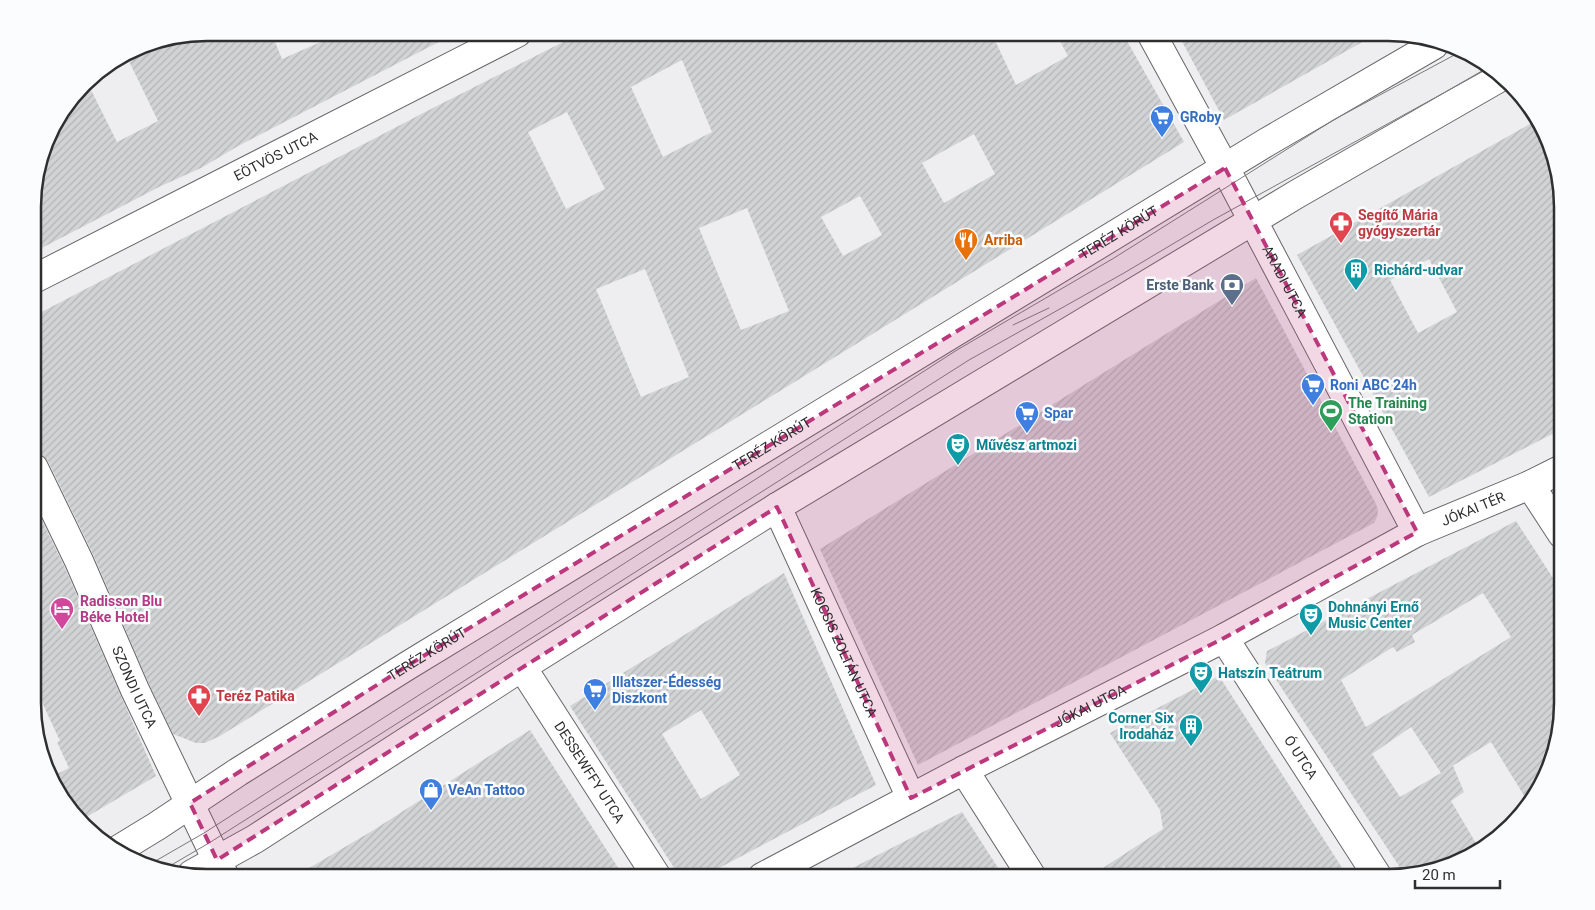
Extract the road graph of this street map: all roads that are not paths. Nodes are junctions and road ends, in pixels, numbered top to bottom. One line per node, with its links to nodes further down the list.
1 (499, 41): 7 (street, EÖTVÖS UTCA)
2 (1156, 41): 5 (street, ARADI UTCA)
3 (1431, 47): 5 (street, TERÉZ KÖRÚT)
4 (1495, 81): 6 (street)
5 (1225, 168): 6 (street, ARADI UTCA); 18 (street, TERÉZ KÖRÚT)
6 (1253, 221): 11 (street); 13 (street, ARADI UTCA)
7 (41, 275)
8 (1553, 474): 10 (street, JÓKAI TÉR)
9 (41, 483): 18 (street, SZONDI UTCA)
10 (1530, 485): 12 (street); 13 (street, JÓKAI TÉR)
11 (777, 507): 15 (street); 17 (street, KOCSIS ZOLTÁN UTCA)
12 (1553, 520)
13 (1417, 532): 14 (street, JÓKAI UTCA)
14 (1224, 638): 16 (street, JÓKAI UTCA); 21 (street, Ó UTCA)
15 (522, 667): 22 (street); 23 (street, DESSEWFFY UTCA)
16 (964, 770): 17 (street, JÓKAI UTCA); 20 (street)
17 (911, 798): 24 (street, JÓKAI UTCA)
18 (190, 803): 19 (street, TERÉZ KÖRÚT); 22 (street, SZONDI UTCA)
19 (123, 846)
20 (1026, 868)
21 (1372, 868)
22 (221, 869)
23 (652, 869)
24 (778, 869)

